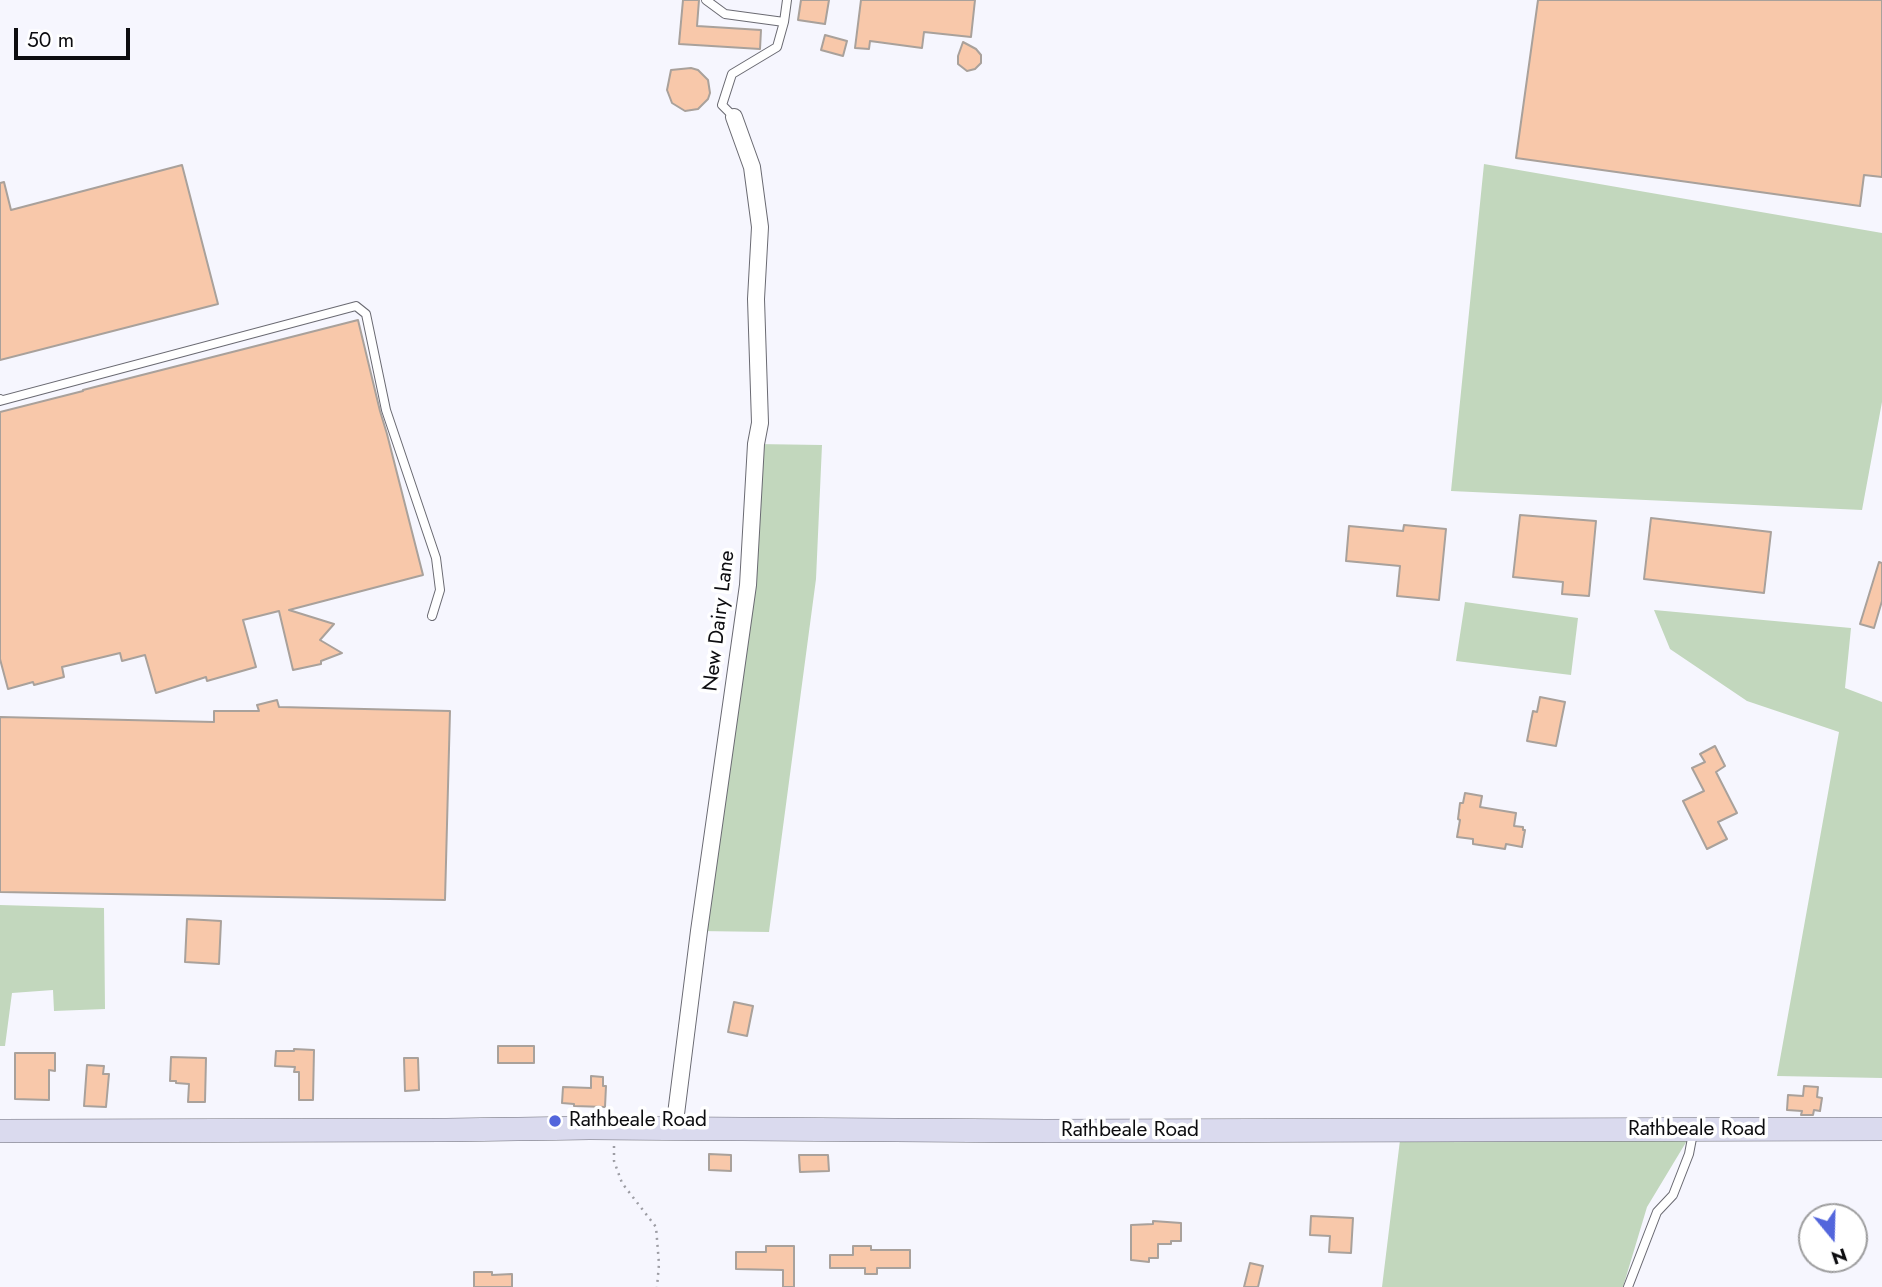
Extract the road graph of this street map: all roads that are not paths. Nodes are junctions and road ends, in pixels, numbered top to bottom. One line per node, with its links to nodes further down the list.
1 (706, 0): 3 (lane)
2 (787, 0): 3 (lane)
3 (784, 22): 4 (lane)
4 (734, 117): 9 (street, New Dairy Lane)
5 (0, 399): 6 (lane)
6 (432, 616)
7 (1882, 1129): 10 (main road, Rathbeale Road)
8 (0, 1130): 9 (main road, Rathbeale Road)
9 (674, 1130): 10 (main road, Rathbeale Road)
10 (1694, 1130): 11 (lane)
11 (1628, 1287)

